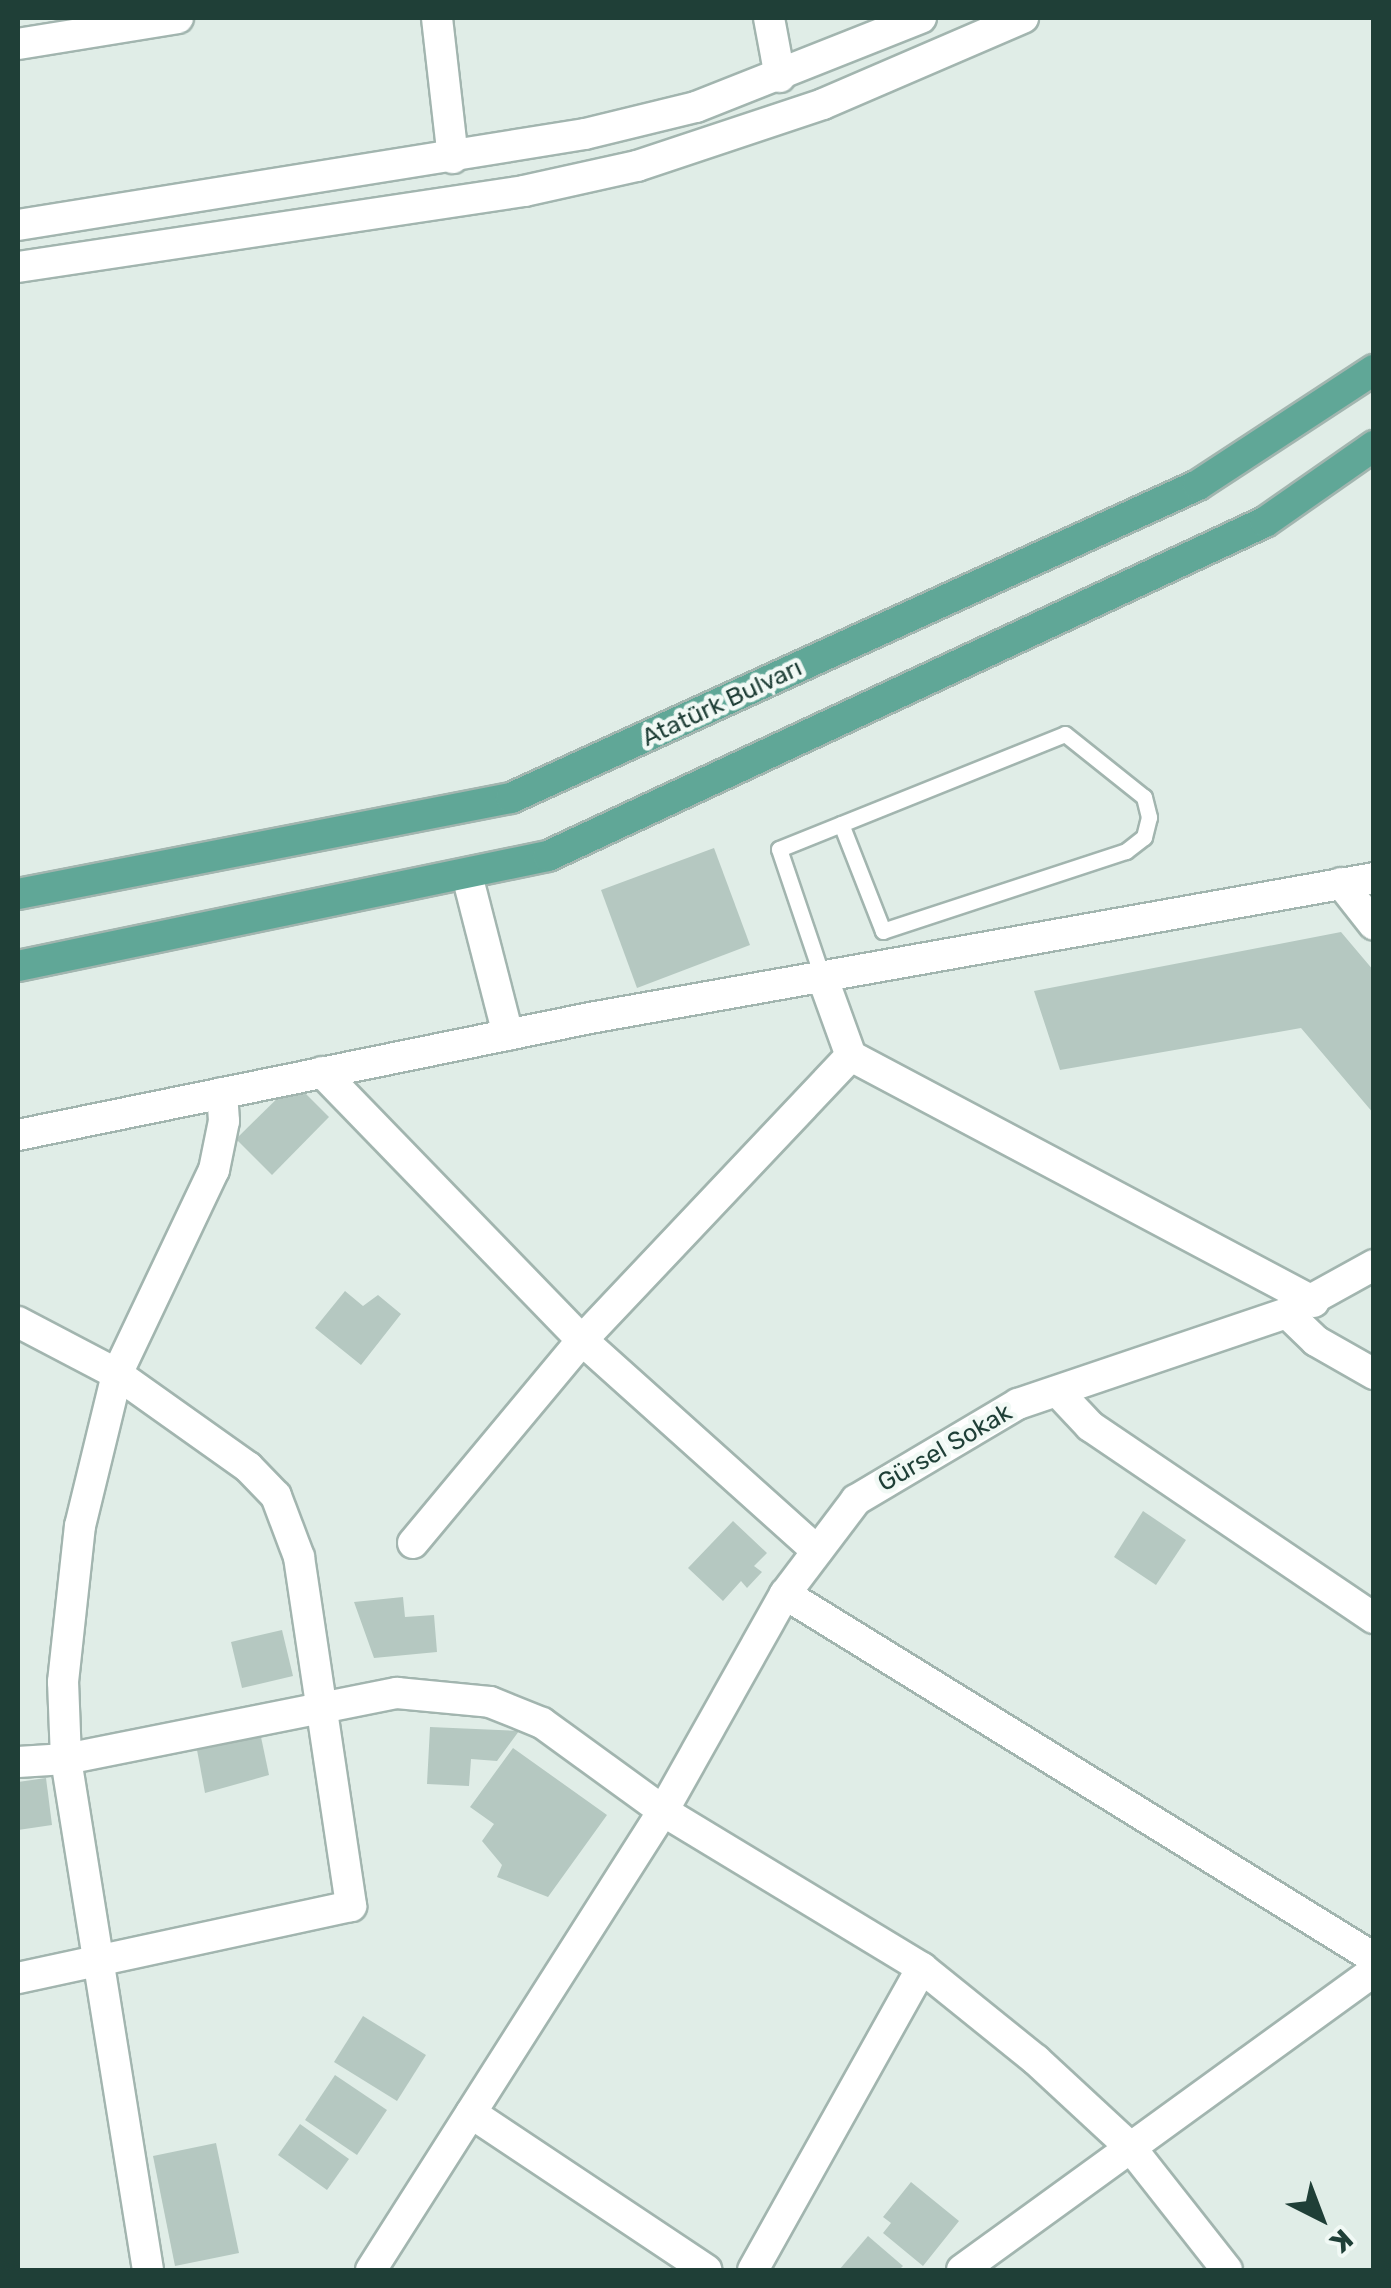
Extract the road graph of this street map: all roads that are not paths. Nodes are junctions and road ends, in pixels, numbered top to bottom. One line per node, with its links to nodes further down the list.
1 (178, 18): 6 (street)
2 (437, 18): 8 (street)
3 (769, 18): 7 (street)
4 (921, 18): 7 (street)
5 (1024, 18): 10 (street)
6 (18, 44)
7 (780, 77): 8 (street)
8 (454, 158): 9 (street)
9 (18, 225)
10 (18, 267)
11 (1374, 370): 17 (main road, Atatürk Bulvarı)
12 (1374, 446): 14 (main road)
13 (841, 824): 13 (lane); 20 (lane)
14 (468, 875): 19 (main road); 21 (street)
15 (1374, 878): 16 (street)
16 (1341, 883): 18 (street); 20 (street)
17 (18, 894)
18 (1374, 925)
19 (18, 966)
20 (822, 976): 21 (street); 22 (street)
21 (508, 1034): 23 (street)
22 (850, 1056): 27 (street); 29 (street)
23 (322, 1072): 24 (street); 29 (street)
24 (222, 1093): 25 (street); 30 (street)
25 (18, 1135)
26 (1374, 1264): 27 (street, Gürsel Sokak)
27 (1300, 1308): 31 (street); 32 (street, Gürsel Sokak)
28 (18, 1322): 30 (street)
29 (582, 1340): 33 (street); 34 (street)
30 (117, 1374): 37 (street); 38 (street)
31 (1374, 1374)
32 (1058, 1392): 34 (street, Gürsel Sokak); 36 (street)
33 (413, 1543)
34 (817, 1551): 35 (street, Gürsel Sokak)
35 (785, 1594): 40 (street, Gürsel Sokak); 41 (street)
36 (1374, 1618)
37 (321, 1706): 38 (street); 40 (street); 42 (street)
38 (66, 1759): 39 (street); 42 (street)
39 (18, 1762)
40 (664, 1811): 43 (street); 46 (street, Gürsel Sokak)
41 (1374, 1958)
42 (95, 1962): 45 (street); 48 (street)
43 (922, 1968): 47 (street); 51 (street)
44 (1374, 1972): 47 (street)
45 (18, 1978)
46 (471, 2113): 49 (street, Gürsel Sokak); 50 (street)
47 (1131, 2148): 52 (street); 53 (street)
48 (148, 2270)
49 (371, 2270)
50 (706, 2270)
51 (753, 2270)
52 (962, 2270)
53 (1228, 2270)

